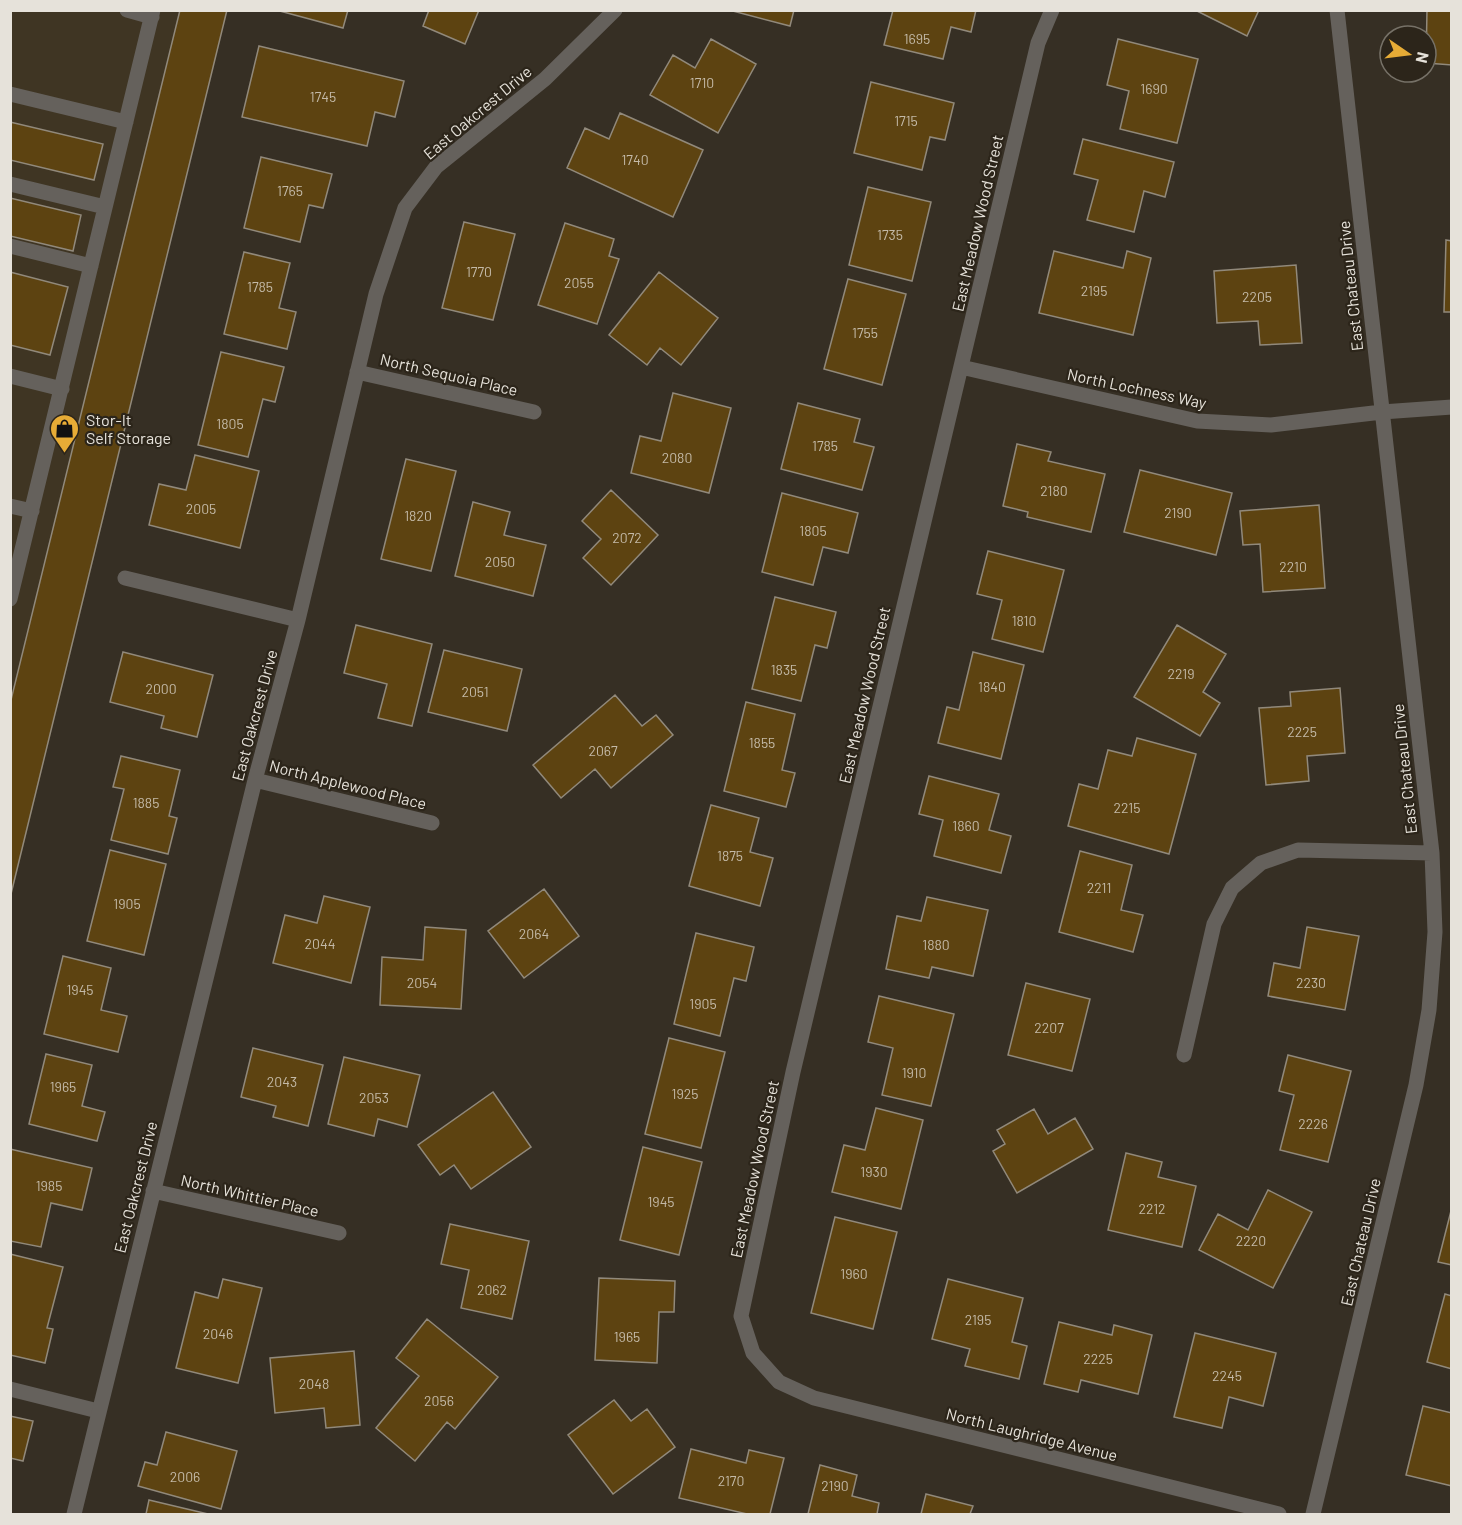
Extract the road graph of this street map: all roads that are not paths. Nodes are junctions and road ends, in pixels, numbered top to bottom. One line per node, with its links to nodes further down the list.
1 (127, 10): 5 (street)
2 (615, 10): 13 (street, East Oakcrest Drive)
3 (1052, 10): 12 (street, East Meadow Wood Street)
4 (1337, 10): 18 (street, East Chateau Drive)
5 (152, 14): 7 (street)
6 (10, 94): 7 (street)
7 (126, 122): 9 (street)
8 (10, 184): 9 (street)
9 (105, 207): 11 (street)
10 (10, 246): 11 (street)
11 (91, 266): 15 (street)
12 (961, 367): 18 (street, North Lochness Way); 30 (street, East Meadow Wood Street)
13 (357, 372): 17 (street, North Sequoia Place); 23 (street, East Oakcrest Drive)
14 (10, 376): 15 (street)
15 (62, 389): 20 (street)
16 (1452, 407): 18 (street, North Lochness Way)
17 (534, 412)
18 (1382, 412): 26 (street, East Chateau Drive)
19 (10, 506): 20 (street)
20 (32, 511): 22 (street)
21 (125, 578): 23 (street)
22 (10, 599)
23 (298, 620): 24 (street, East Oakcrest Drive)
24 (255, 780): 25 (street, North Applewood Place); 28 (street, East Oakcrest Drive)
25 (432, 823)
26 (1432, 854): 27 (street); 35 (street, East Chateau Drive)
27 (1184, 1055)
28 (153, 1191): 29 (street, North Whittier Place); 32 (street, East Oakcrest Drive)
29 (339, 1233)
30 (779, 1382): 34 (street, North Laughridge Avenue)
31 (10, 1389): 32 (street)
32 (98, 1411): 33 (street, East Oakcrest Drive)
33 (74, 1515)
34 (1279, 1515)
35 (1313, 1515)

